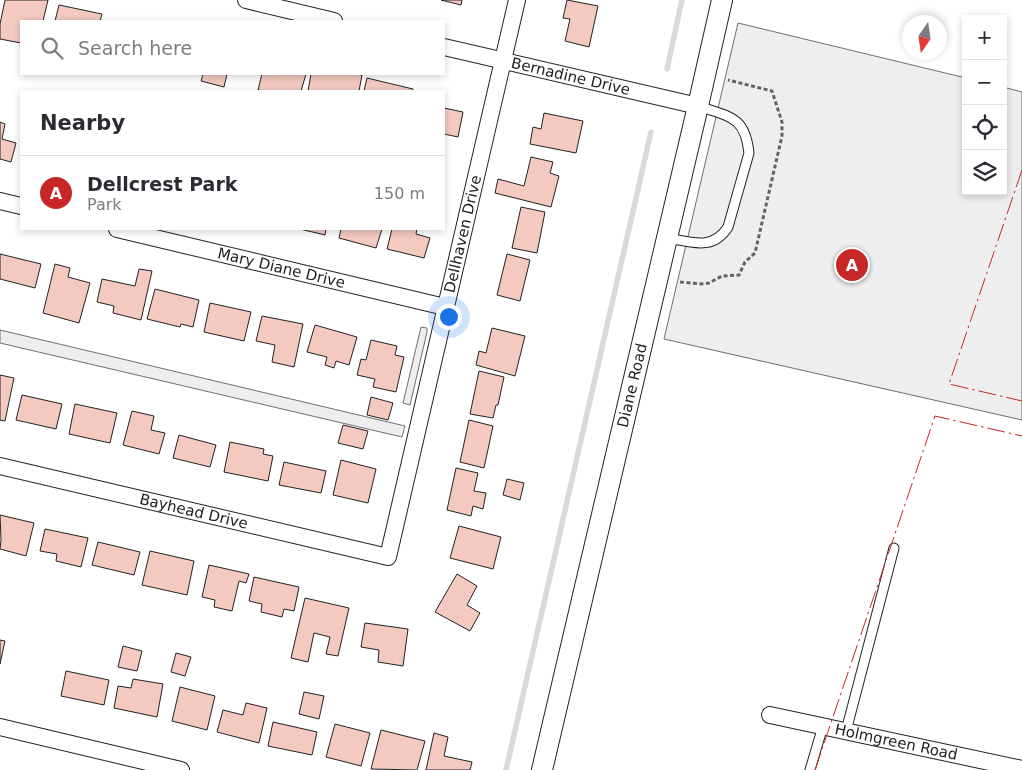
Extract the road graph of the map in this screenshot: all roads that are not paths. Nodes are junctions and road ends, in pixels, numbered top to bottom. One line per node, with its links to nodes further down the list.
1 (246, 0): 4 (street)
2 (517, 0): 6 (street, Dellhaven Drive)
3 (722, 0): 7 (street, Diane Road)
4 (330, 20)
5 (445, 47): 6 (street, Bernadine Drive)
6 (503, 62): 7 (street, Bernadine Drive); 12 (street, Dellhaven Drive)
7 (698, 106): 11 (street, Diane Road); 11 (lane)
8 (0, 201): 9 (street)
9 (20, 206)
10 (121, 230): 12 (street, Mary Diane Drive)
11 (667, 238): 23 (street, Diane Road)
12 (445, 307): 15 (street, Dellhaven Drive)
13 (0, 466): 15 (street, Bayhead Drive)
14 (894, 548): 19 (lane)
15 (388, 557)
16 (770, 715): 17 (street, Holmgreen Road)
17 (823, 726): 19 (street, Holmgreen Road); 24 (lane)
18 (0, 727): 22 (street)
19 (846, 731): 20 (street, Holmgreen Road)
20 (986, 766): 21 (street, Holmgreen Road)
21 (1022, 769)
22 (180, 770)
23 (542, 770)
24 (810, 770)

